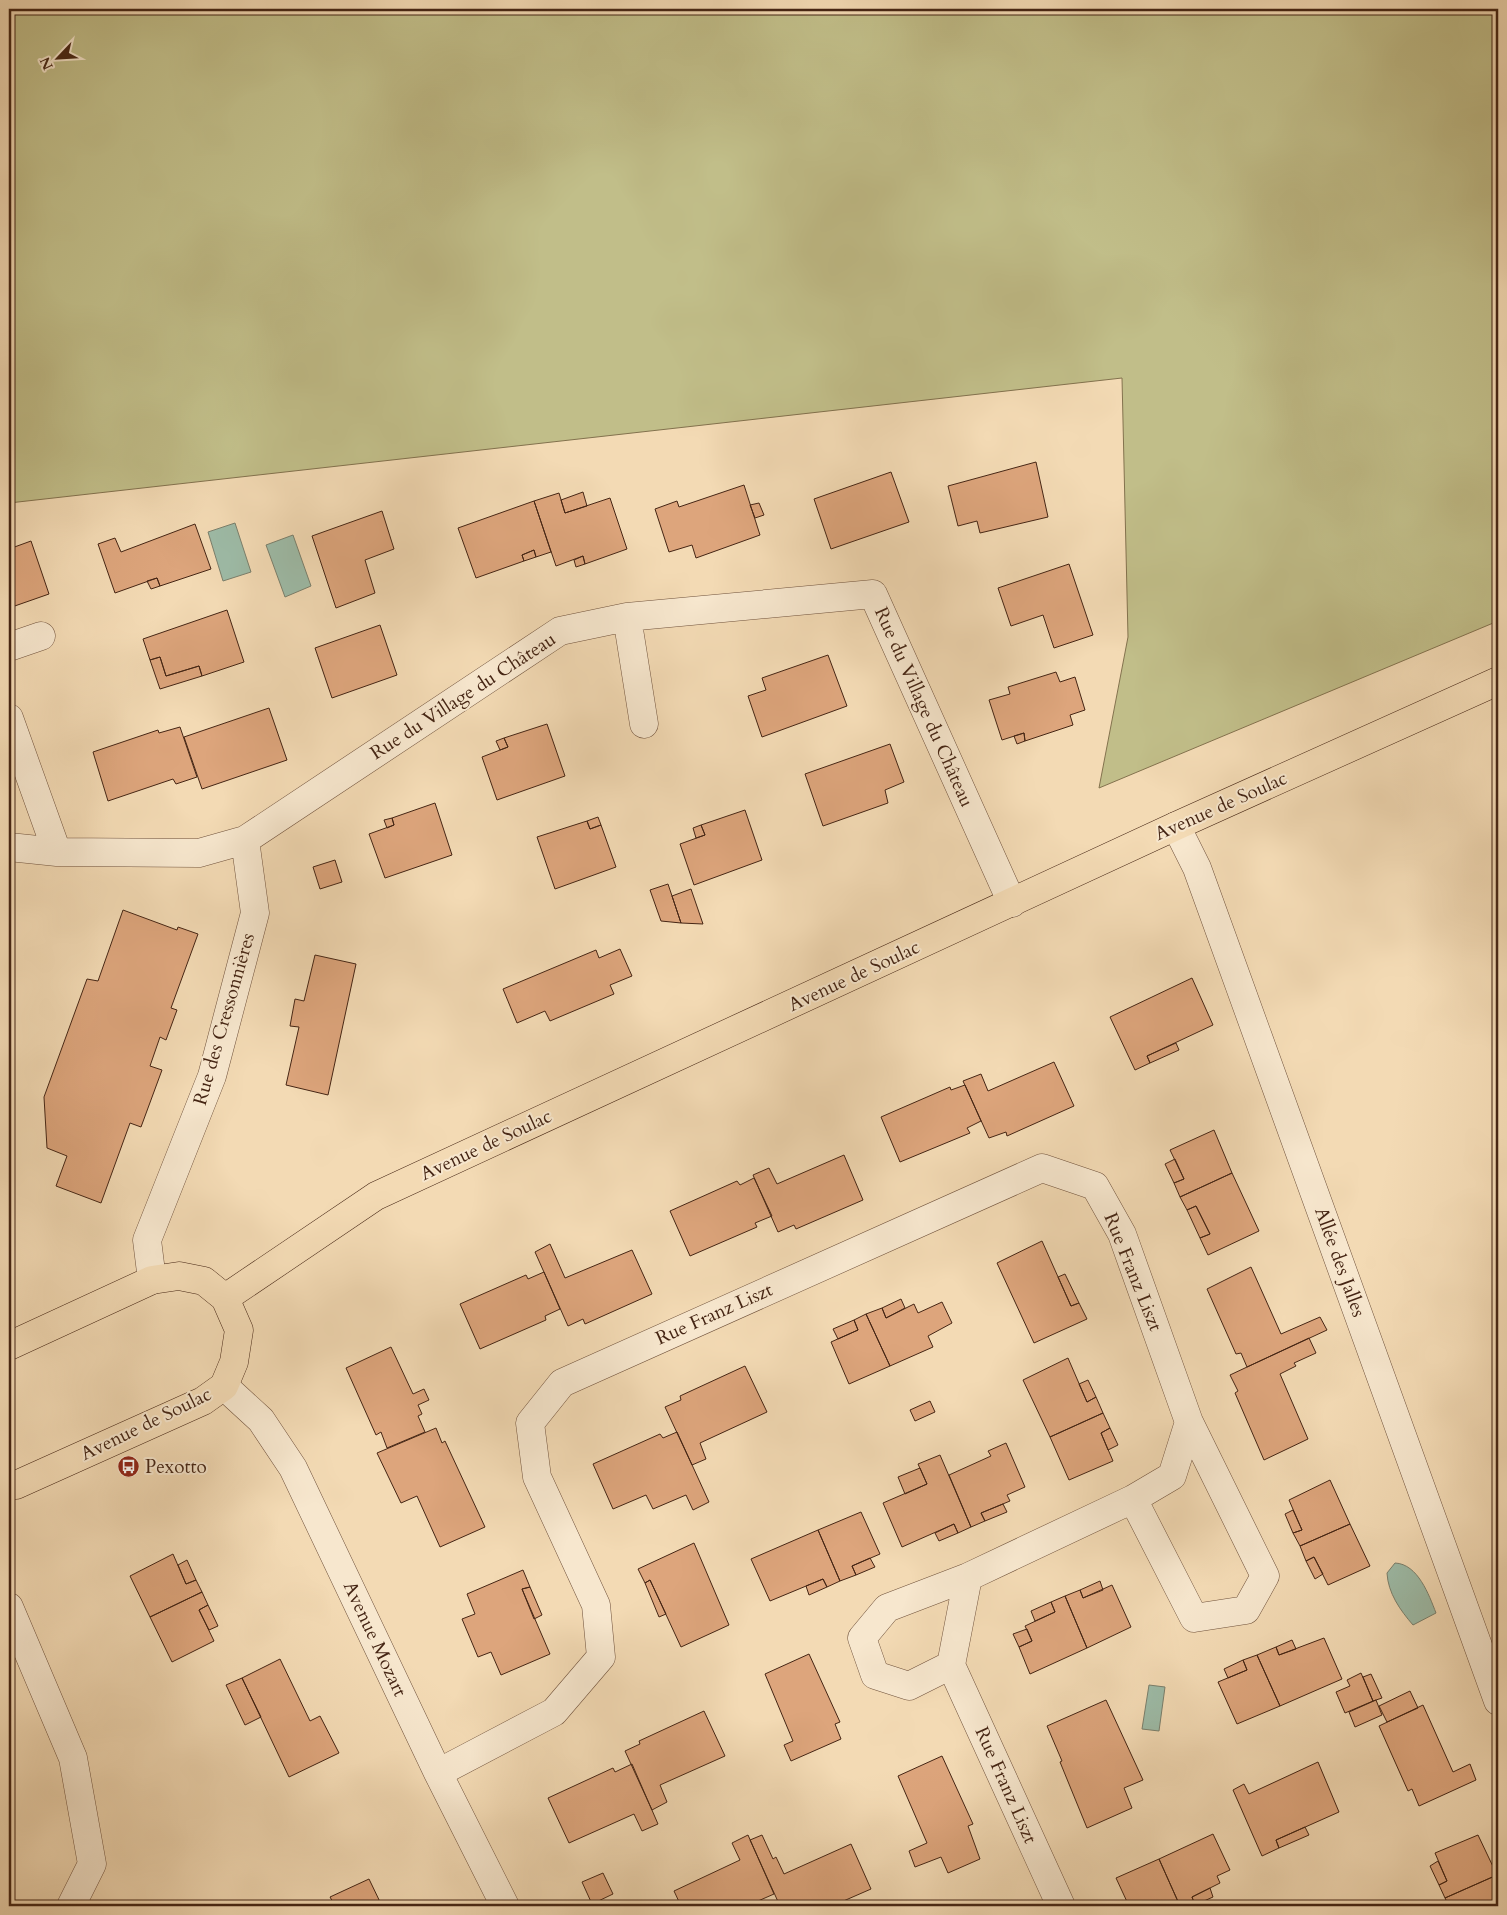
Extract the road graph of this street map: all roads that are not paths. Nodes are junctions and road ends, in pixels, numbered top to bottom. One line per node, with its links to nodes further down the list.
1 (627, 617): 6 (street); 8 (street, Rue du Village du Château); 11 (street, Rue du Village du Château)
2 (41, 636): 3 (street)
3 (9, 647)
4 (1498, 680): 7 (main road, Avenue de Soulac)
5 (9, 718): 10 (street)
6 (644, 724)
7 (1176, 826): 11 (main road, Avenue de Soulac); 22 (street, Allée des Jalles)
8 (245, 840): 10 (street, Rue du Village du Château); 12 (street, Rue des Cressonnières)
9 (9, 847): 10 (street, Rue du Village du Château)
10 (57, 852)
11 (1012, 903): 13 (main road, Avenue de Soulac)
12 (152, 1280): 13 (main road, Avenue de Soulac); 14 (main road, Avenue de Soulac)
13 (224, 1298): 15 (main road, Avenue de Soulac)
14 (9, 1346)
15 (224, 1386): 17 (main road, Avenue de Soulac); 23 (street, Avenue Mozart)
16 (1189, 1422): 18 (street); 18 (street, Rue Franz Liszt); 23 (street, Rue Franz Liszt)
17 (9, 1485)
18 (1133, 1499): 19 (street)
19 (968, 1577): 21 (street); 21 (street)
20 (9, 1607): 24 (street)
21 (951, 1664): 26 (street, Rue Franz Liszt)
22 (1498, 1701)
23 (438, 1773): 25 (street, Avenue Mozart)
24 (71, 1906)
25 (505, 1906)
26 (1061, 1906)

